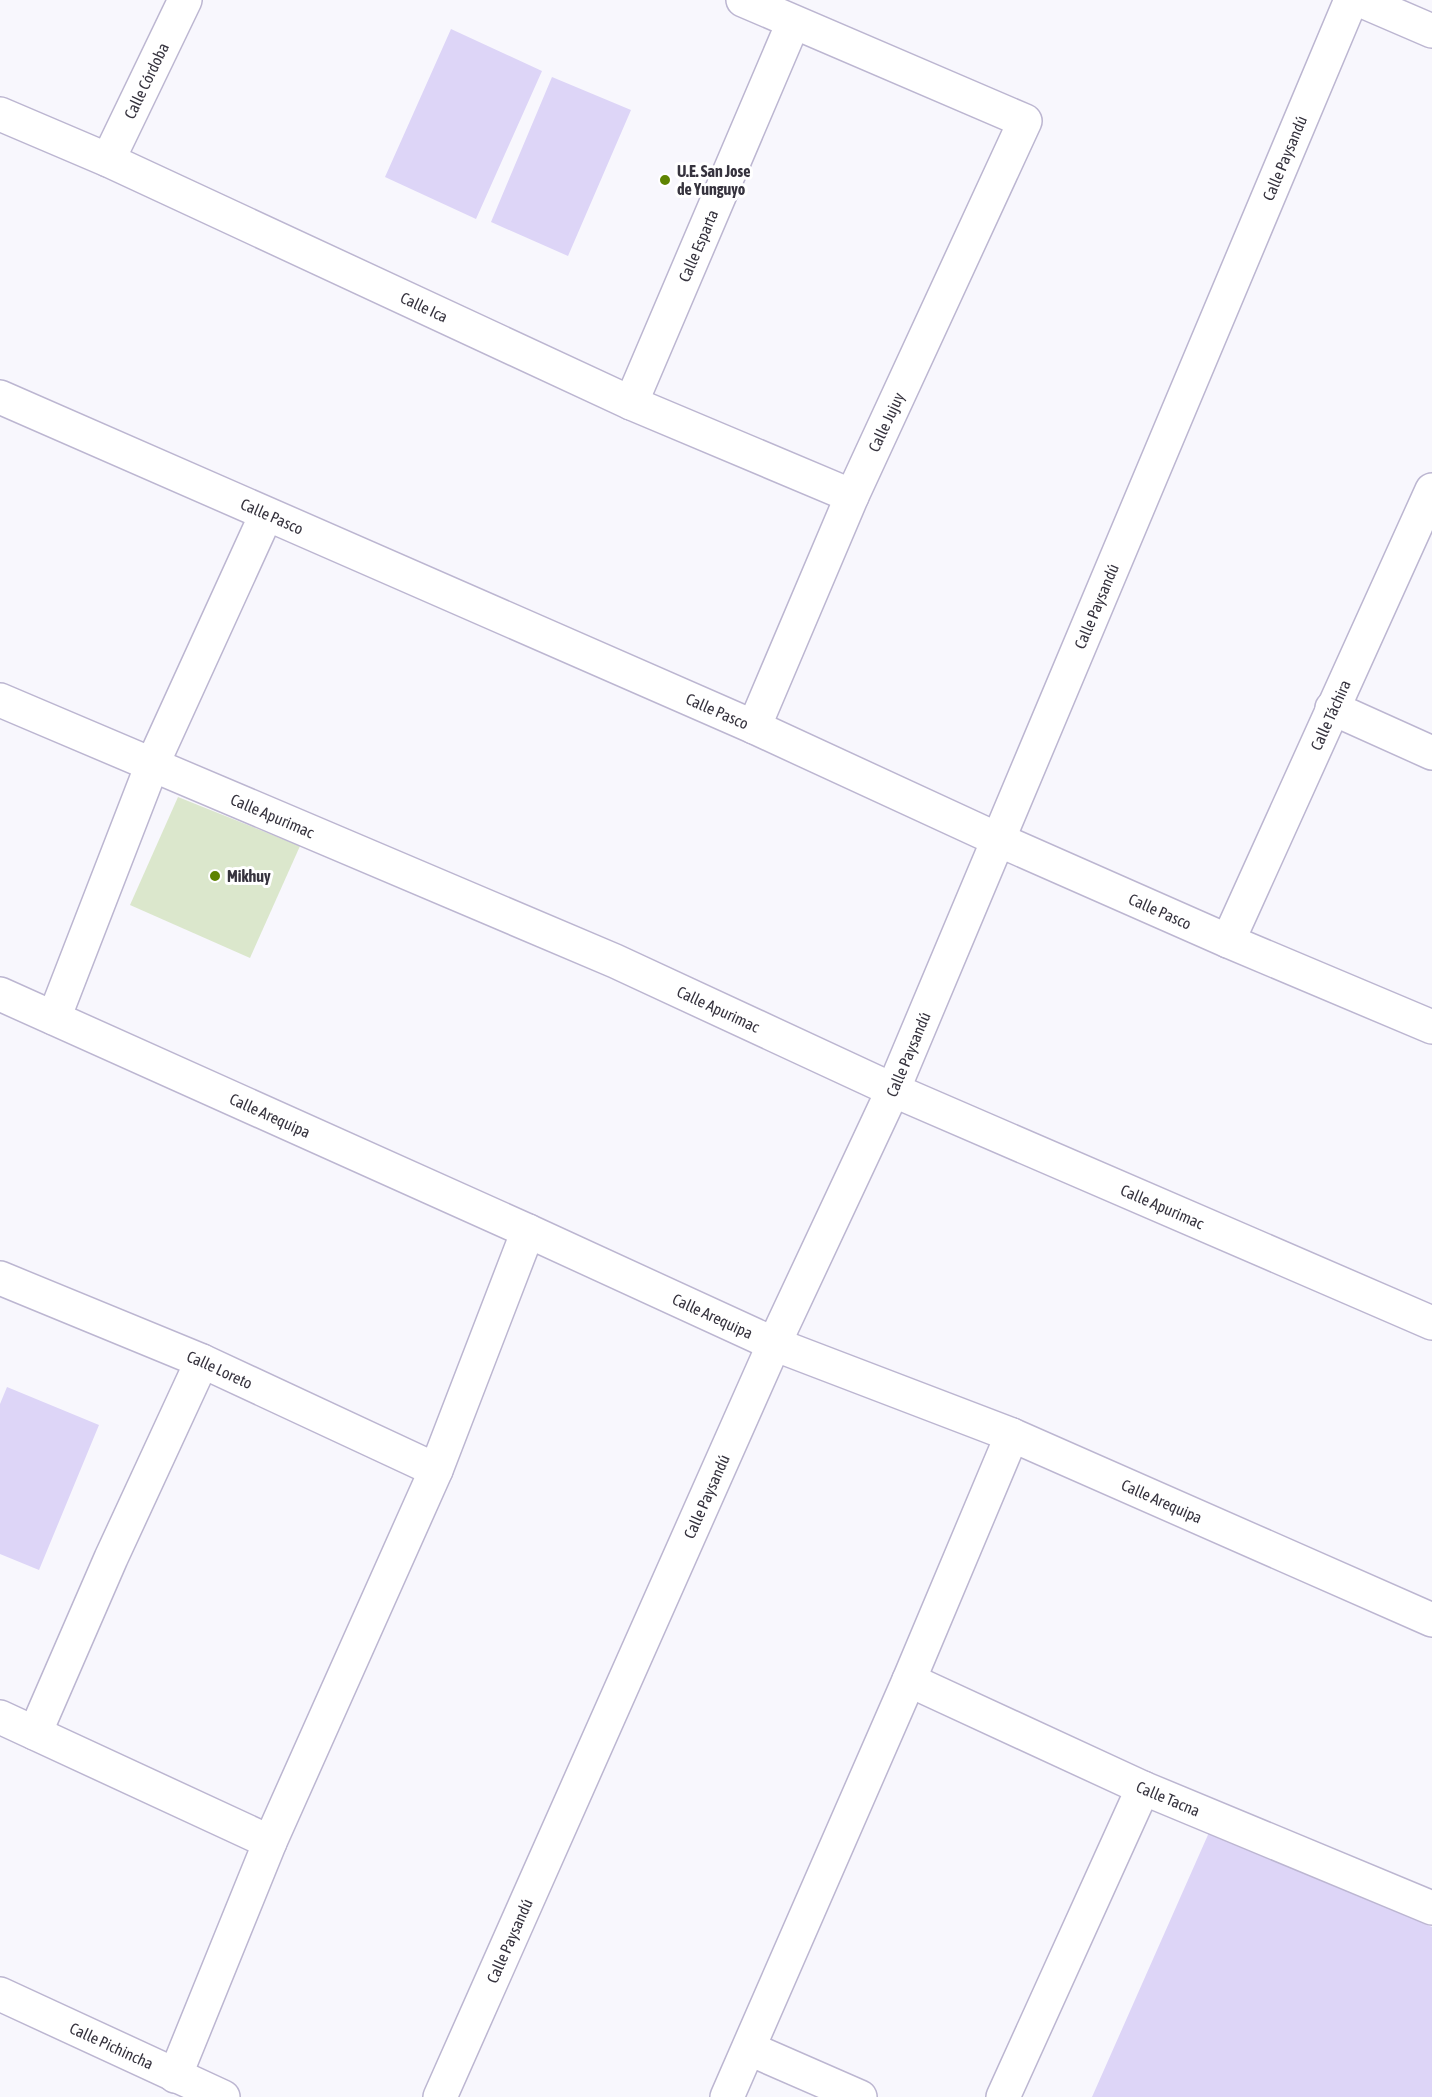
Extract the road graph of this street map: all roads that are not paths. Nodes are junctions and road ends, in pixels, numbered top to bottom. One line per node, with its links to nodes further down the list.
1 (185, 0): 8 (street, Calle Córdoba)
2 (742, 0): 5 (street)
3 (1351, 0): 19 (street, Calle Paysandú)
4 (1360, 0): 6 (street)
5 (793, 23): 10 (street, Calle Esparta); 12 (street, Calle Jujuy)
6 (1432, 32)
7 (0, 114): 8 (street, Calle Ica)
8 (108, 160): 10 (street, Calle Ica)
9 (0, 397): 13 (street, Calle Pasco)
10 (632, 403): 12 (street, Calle Ica)
11 (1432, 490): 15 (street, Calle Táchira)
12 (852, 495): 16 (street, Calle Jujuy)
13 (266, 515): 16 (street, Calle Pasco); 18 (street)
14 (0, 700): 18 (street, Calle Apurimac)
15 (1332, 708): 17 (street); 20 (street, Calle Táchira)
16 (754, 727): 19 (street, Calle Pasco)
17 (1432, 753)
18 (152, 765): 22 (street); 24 (street, Calle Apurimac)
19 (999, 840): 20 (street, Calle Pasco); 24 (street, Calle Paysandú)
20 (1227, 941): 23 (street, Calle Pasco)
21 (0, 994): 22 (street, Calle Arequipa)
22 (54, 1018): 25 (street, Calle Arequipa)
23 (1432, 1027)
24 (893, 1090): 27 (street, Calle Apurimac); 28 (street, Calle Paysandú)
25 (528, 1231): 28 (street, Calle Arequipa); 31 (street)
26 (0, 1278): 29 (street, Calle Loreto)
27 (1432, 1323)
28 (774, 1344): 30 (street, Calle Arequipa); 43 (street, Calle Paysandú)
29 (202, 1361): 31 (street, Calle Loreto); 35 (street)
30 (1012, 1435): 32 (street, Calle Arequipa); 33 (street)
31 (436, 1470): 37 (street)
32 (1432, 1620)
33 (909, 1680): 36 (street, Calle Tacna); 40 (street)
34 (0, 1717): 35 (street)
35 (35, 1733): 37 (street)
36 (1143, 1788): 38 (street, Calle Tacna); 46 (street)
37 (270, 1842): 41 (street)
38 (1432, 1908)
39 (0, 1994): 41 (street, Calle Pichincha)
40 (750, 2049): 44 (street); 45 (street)
41 (175, 2076): 42 (street, Calle Pichincha)
42 (223, 2097)
43 (440, 2097)
44 (727, 2097)
45 (860, 2097)
46 (1003, 2097)

